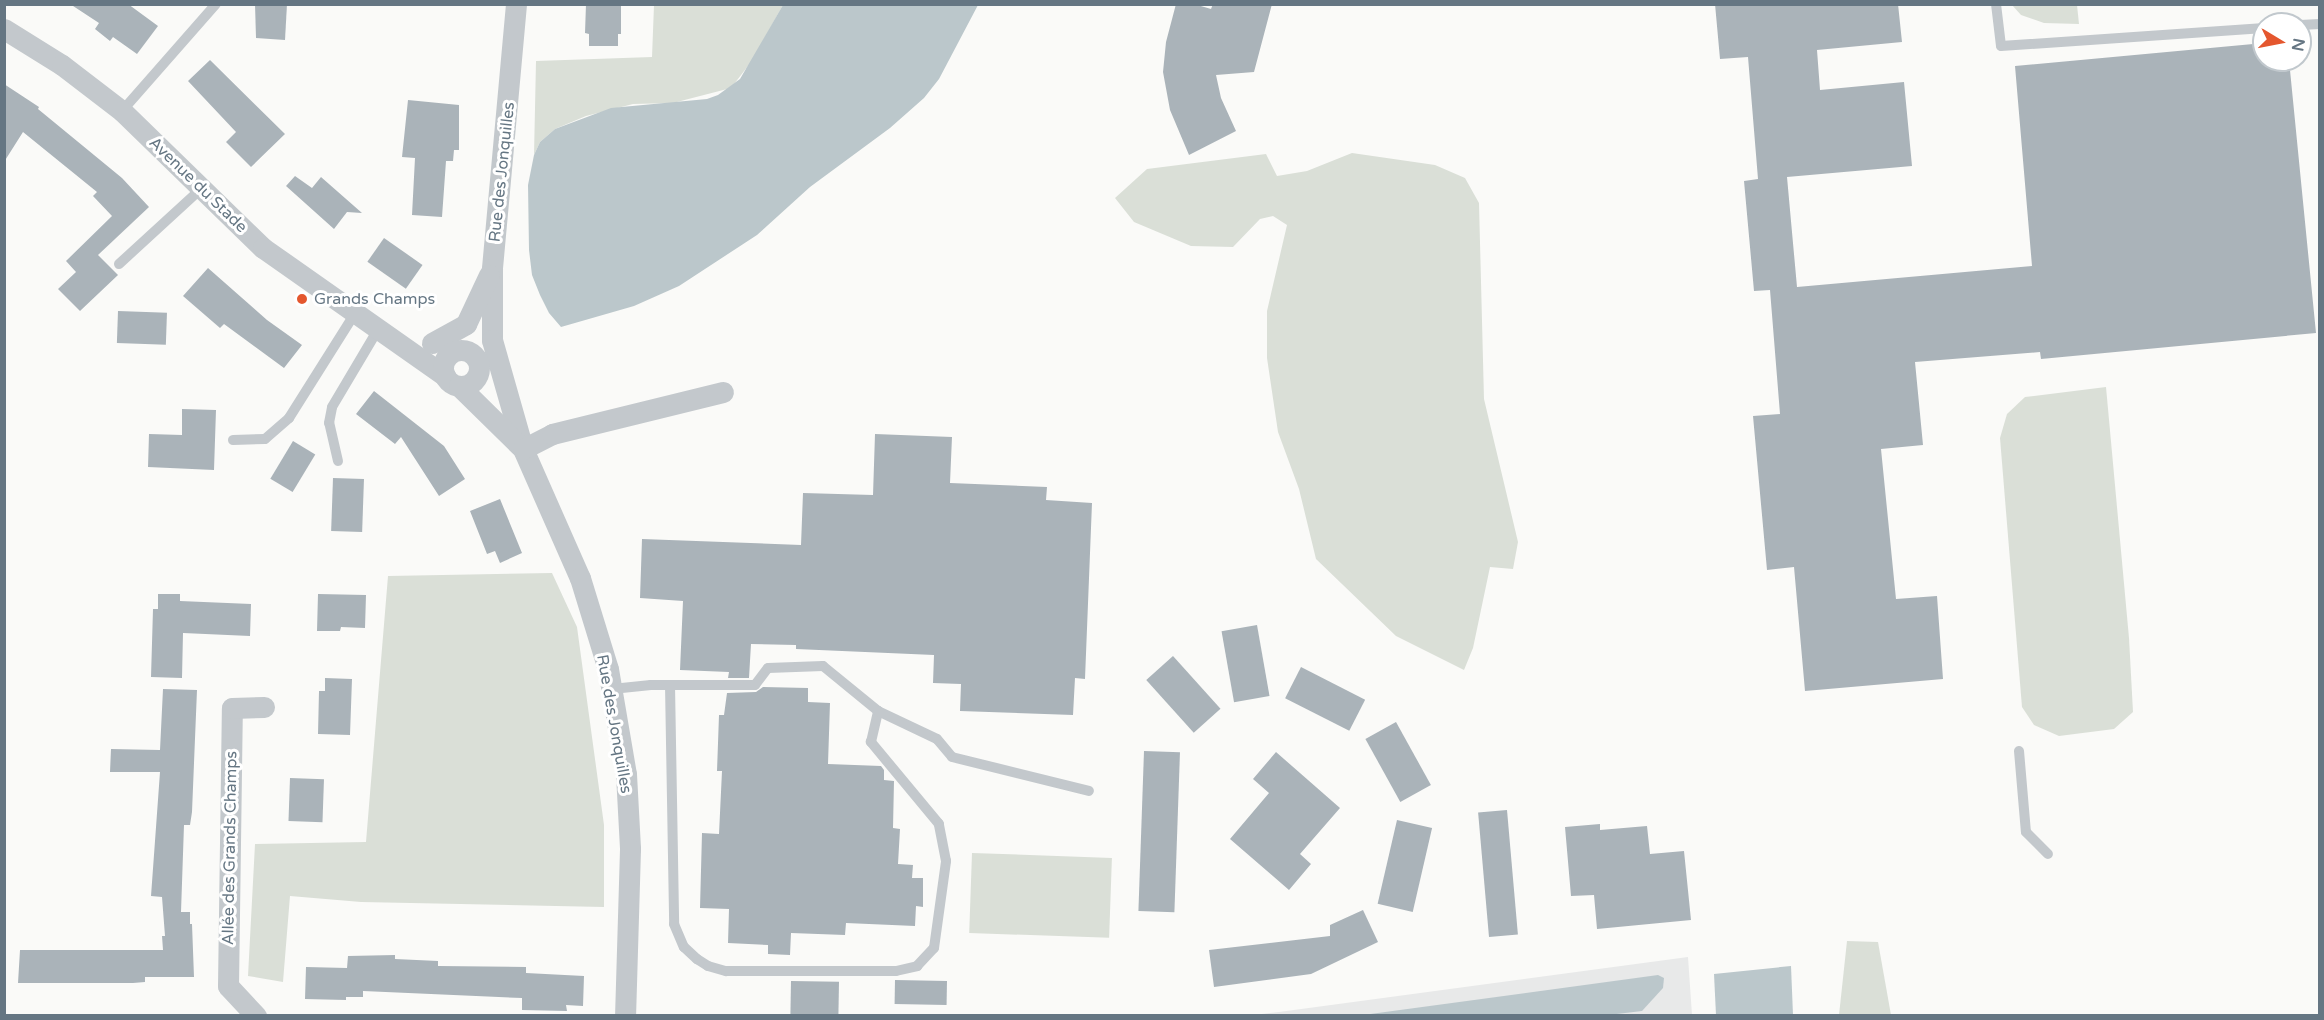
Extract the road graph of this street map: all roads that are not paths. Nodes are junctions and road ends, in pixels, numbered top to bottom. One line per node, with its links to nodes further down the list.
1 (216, 4): 6 (lane)
2 (516, 4): 9 (street, Rue des Jonquilles)
3 (1996, 4): 5 (lane)
4 (4, 29): 6 (street, Avenue du Stade)
5 (2252, 29)
6 (122, 111): 7 (street, Avenue du Stade)
7 (202, 188): 8 (lane); 10 (street, Avenue du Stade)
8 (119, 264)
9 (492, 269): 11 (street); 13 (street, Rue des Jonquilles)
10 (355, 313): 12 (street, Avenue du Stade); 20 (lane)
11 (466, 324): 14 (street); 15 (street)
12 (386, 333): 14 (street, Avenue du Stade); 17 (street, Avenue du Stade); 22 (lane)
13 (492, 340): 16 (street, Rue des Jonquilles); 19 (street, Rue des Jonquilles)
14 (432, 343): 15 (street, Avenue du Stade)
15 (454, 352): 16 (street); 17 (street)
16 (479, 367): 17 (street); 19 (street, Rue des Jonquilles)
17 (452, 381): 21 (street, Rue des Jonquilles)
18 (723, 392): 21 (street)
19 (507, 396): 21 (street, Rue des Jonquilles)
20 (232, 440)
21 (523, 449): 24 (street, Rue des Jonquilles)
22 (338, 461)
23 (670, 685): 24 (lane); 26 (lane); 26 (lane)
24 (612, 689): 31 (street, Rue des Jonquilles)
25 (264, 707): 30 (street, Allée des Grands Champs)
26 (878, 711): 28 (lane)
27 (2019, 751): 29 (lane)
28 (1089, 791)
29 (2048, 854)
30 (250, 1014)
31 (625, 1016)

